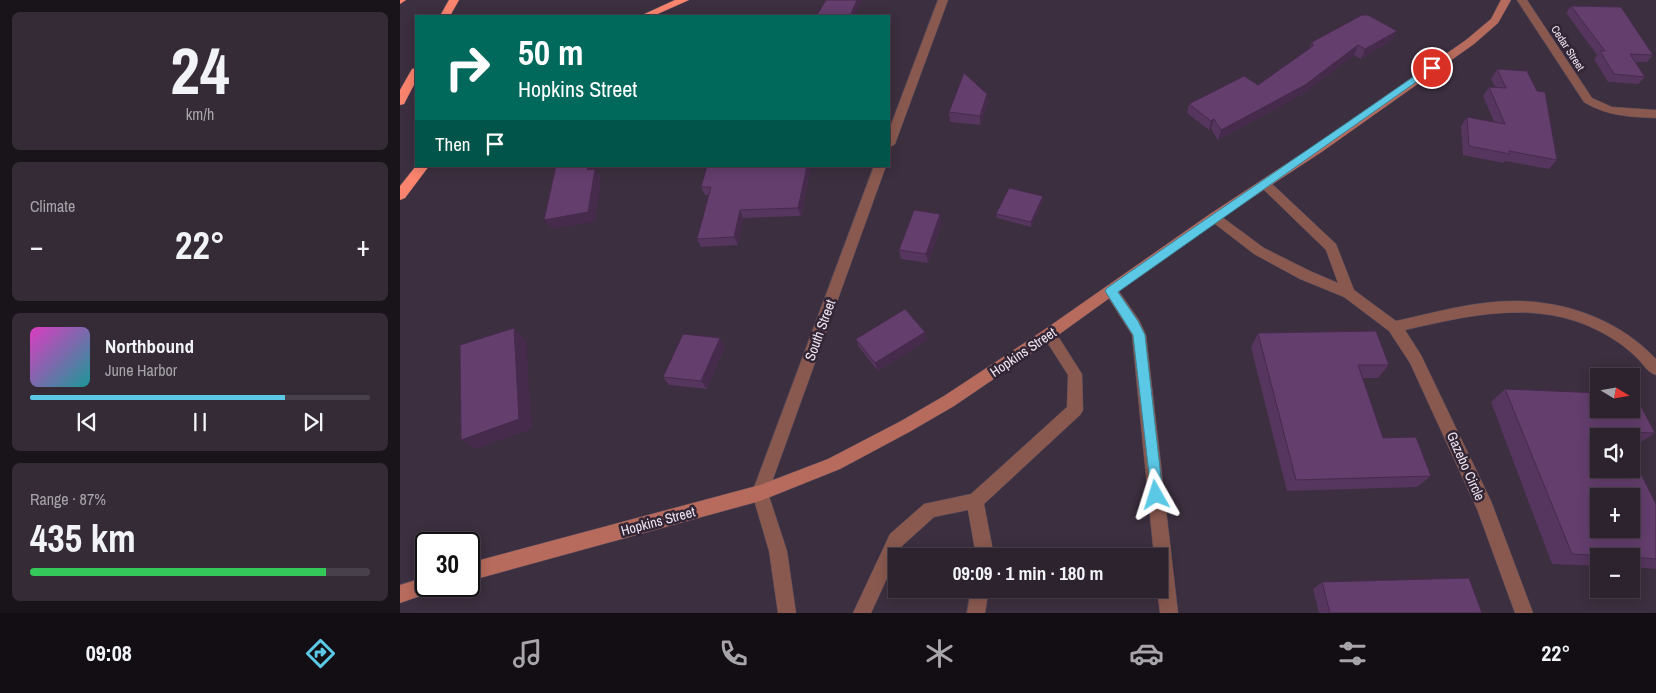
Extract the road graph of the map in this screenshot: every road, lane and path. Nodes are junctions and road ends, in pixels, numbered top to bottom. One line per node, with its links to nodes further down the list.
1 (454, 0): 6 (highway)
2 (684, 0): 7 (highway)
3 (943, 0): 12 (street)
4 (1506, 0): 15 (main road, Hopkins Street)
5 (1522, 0): 10 (street, Cedar Street)
6 (446, 15)
7 (647, 15)
8 (415, 73): 9 (highway)
9 (400, 101)
10 (1596, 105): 11 (street)
11 (1656, 114)
12 (890, 141)
13 (422, 167): 16 (highway)
14 (880, 167): 23 (street, South Street)
15 (1265, 184): 17 (main road, Hopkins Street); 19 (street)
16 (400, 195)
17 (1214, 218): 18 (main road, Hopkins Street); 19 (street, Gazebo Circle)
18 (1111, 291): 21 (main road, Hopkins Street); 33 (street)
19 (1349, 293): 20 (street, Gazebo Circle)
20 (1394, 327): 22 (street); 34 (street, Gazebo Circle)
21 (1049, 334): 23 (main road, Hopkins Street); 24 (street)
22 (1656, 369)
23 (760, 493): 26 (main road, Hopkins Street); 30 (street)
24 (975, 500): 25 (street); 31 (street)
25 (983, 548)
26 (480, 569)
27 (415, 589): 28 (main road)
28 (400, 594)
29 (978, 598): 32 (street)
30 (786, 613)
31 (862, 613)
32 (976, 613)
33 (1169, 613)
34 (1524, 613)

